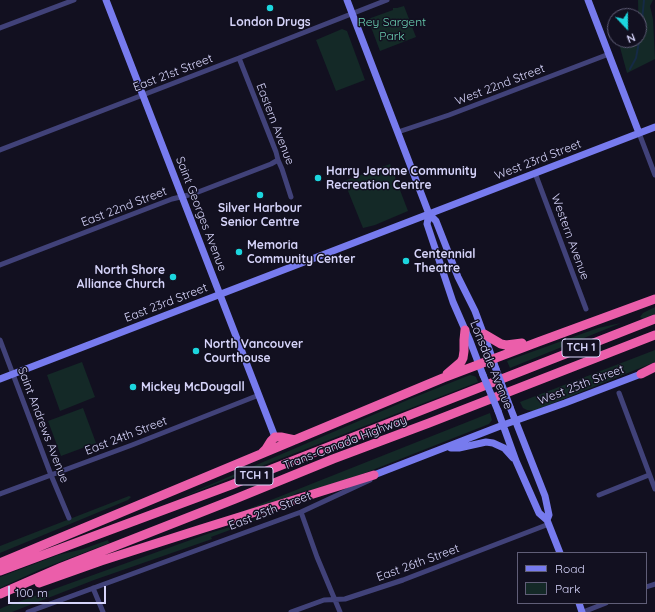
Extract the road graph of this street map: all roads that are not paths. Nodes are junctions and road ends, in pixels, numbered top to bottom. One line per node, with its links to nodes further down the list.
1 (74, 0): 7 (street)
2 (106, 0): 10 (street, Saint Georges Avenue)
3 (347, 0): 6 (street, Lonsdale Avenue)
4 (387, 0): 6 (street, East 21st Street)
5 (588, 0): 8 (street)
6 (352, 14): 9 (street, East 21st Street); 12 (street, Lonsdale Avenue)
7 (0, 28)
8 (608, 54): 12 (street, West 22nd Street); 13 (street)
9 (239, 58): 10 (street, East 21st Street); 15 (street, Eastern Avenue)
10 (143, 95): 14 (street, East 21st Street); 18 (street, Saint Georges Avenue)
11 (655, 127): 13 (street, West 23rd Street)
12 (398, 132): 20 (street, Lonsdale Avenue)
13 (639, 133): 16 (street, West 23rd Street); 17 (street)
14 (0, 150)
15 (278, 160): 18 (street, East 22nd Street); 19 (street, Eastern Avenue)
16 (536, 173): 20 (street, West 23rd Street); 24 (street, Western Avenue)
17 (655, 175)
18 (182, 196): 21 (street, East 22nd Street); 22 (street, Saint Georges Avenue)
19 (291, 197)
20 (429, 214): 22 (street, East 23rd Street); 26 (street, Lonsdale Avenue); 27 (street, Lonsdale Avenue)
21 (0, 265)
22 (220, 294): 34 (street, East 23rd Street); 39 (street, Saint Georges Avenue)
23 (655, 299): 30 (highway)
24 (586, 309)
25 (655, 319): 58 (highway, Trans-Canada Highway / TCH 1)
26 (465, 330): 32 (street, Lonsdale Avenue); 36 (highway)
27 (484, 334): 30 (highway); 31 (street, Lonsdale Avenue)
28 (655, 335): 60 (highway, Trans-Canada Highway / TCH 1)
29 (0, 340): 34 (street, Saint Andrews Avenue)
30 (538, 342): 31 (highway)
31 (492, 359): 32 (highway); 40 (street, Lonsdale Avenue, bridge)
32 (479, 364): 36 (highway); 41 (street, Lonsdale Avenue, bridge)
33 (655, 368): 35 (highway)
34 (13, 374): 37 (street, East 23rd Street); 47 (street, Saint Andrews Avenue)
35 (641, 374): 40 (street, West 25th Street)
36 (443, 378): 43 (highway)
37 (0, 379)
38 (618, 393): 49 (street)
39 (259, 395): 42 (street, Saint Georges Avenue); 47 (street, East 24th Street)
40 (516, 421): 41 (street, East 25th Street); 55 (street, Lonsdale Avenue)
41 (503, 426): 44 (street, East 25th Street); 46 (street, Lonsdale Avenue)
42 (275, 437): 43 (highway); 45 (highway)
43 (295, 440): 45 (highway)
44 (443, 449): 46 (street); 48 (street, East 25th Street)
45 (261, 454): 57 (highway)
46 (516, 461): 55 (street, Lonsdale Avenue)
47 (51, 475): 51 (street, East 24th Street); 54 (street, Saint Andrews Avenue)
48 (374, 475): 53 (street, East 25th Street); 60 (highway)
49 (649, 475): 50 (street); 52 (street)
50 (655, 489)
51 (0, 494)
52 (599, 495)
53 (301, 512): 59 (street, East 25th Street); 61 (street)
54 (69, 518)
55 (548, 522): 56 (street, Lonsdale Avenue); 61 (street, East 26th Street)
56 (560, 552)
57 (0, 563)
58 (0, 571)
59 (93, 588): 63 (street, East 25th Street); 64 (street)
60 (0, 596)
61 (334, 600): 65 (street, East 26th Street); 66 (street)
62 (603, 604): 67 (street)
63 (28, 612)
64 (103, 612)
65 (291, 612)
66 (340, 612)
67 (582, 612)

